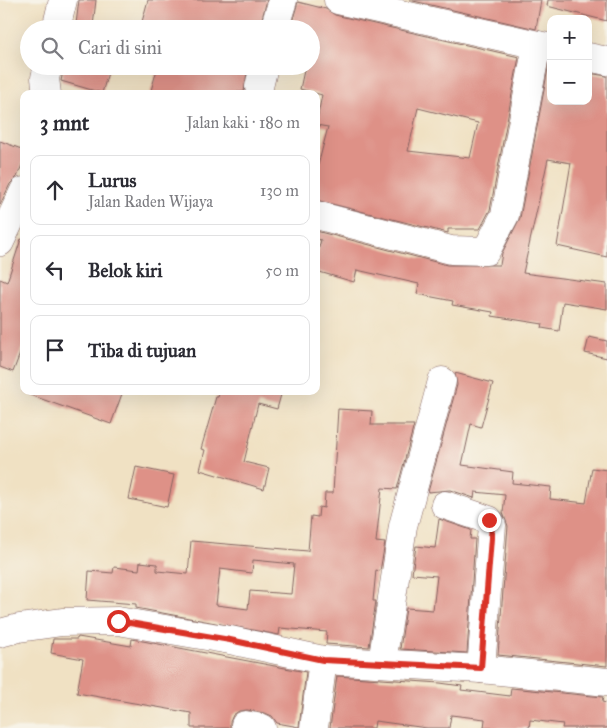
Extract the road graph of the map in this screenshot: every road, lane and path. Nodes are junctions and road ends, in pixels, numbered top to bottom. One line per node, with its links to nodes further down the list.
1 (63, 0): 4 (street)
2 (282, 0): 5 (street)
3 (338, 0): 6 (street)
4 (58, 20)
5 (276, 20)
6 (544, 47): 13 (street)
7 (592, 58): 8 (street)
8 (607, 61)
9 (46, 75): 10 (street)
10 (47, 90)
11 (20, 196): 12 (street)
12 (6, 213): 14 (street)
13 (320, 216)
14 (0, 242)
15 (442, 381): 19 (street)
16 (445, 505): 20 (street)
17 (0, 633): 18 (street)
18 (323, 660): 19 (street); 22 (street)
19 (382, 663): 20 (street)
20 (481, 668): 21 (street)
21 (607, 682)
22 (314, 728)

